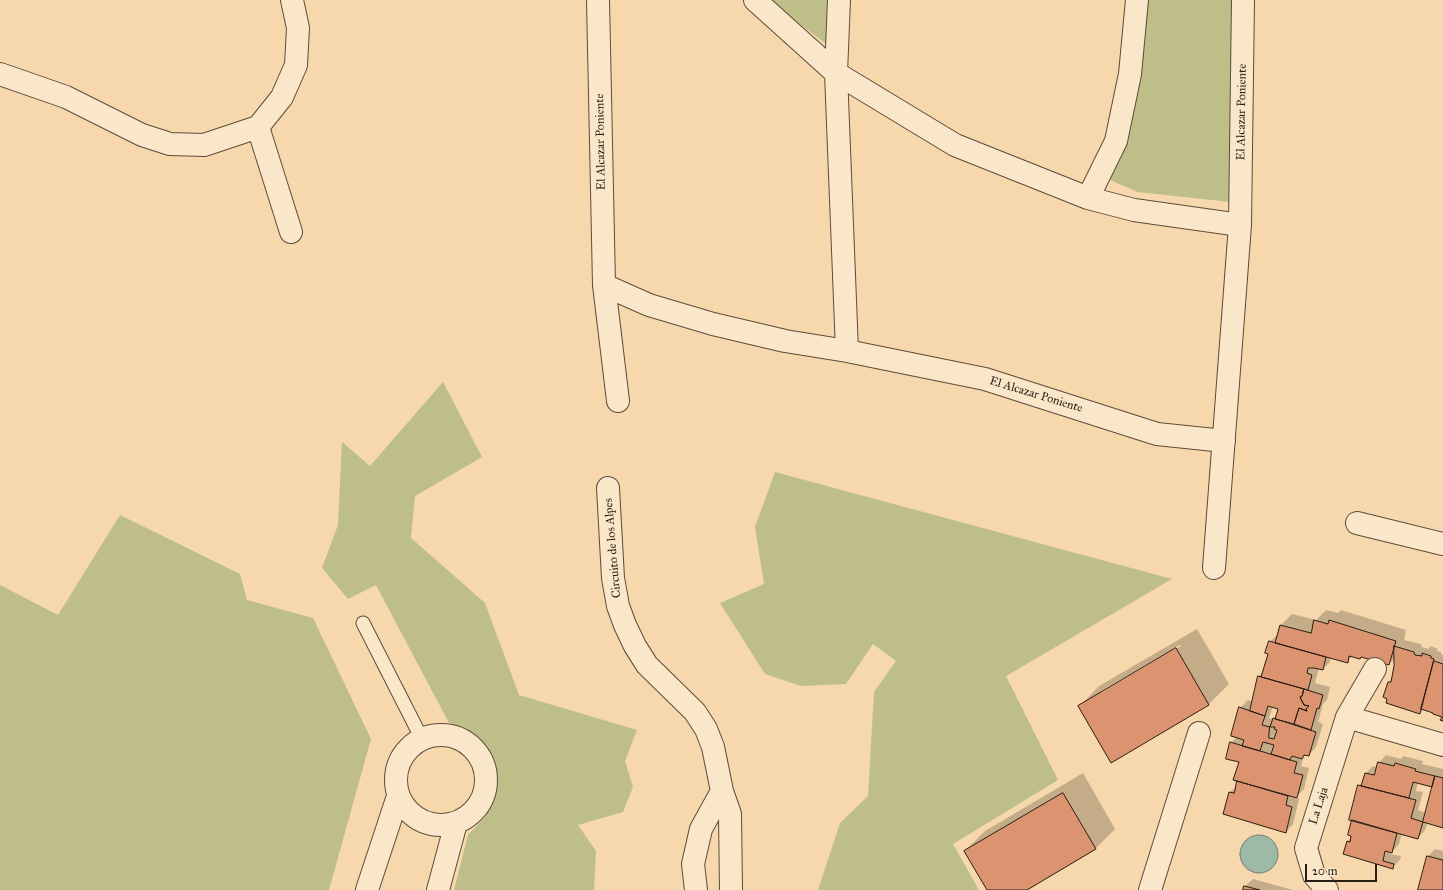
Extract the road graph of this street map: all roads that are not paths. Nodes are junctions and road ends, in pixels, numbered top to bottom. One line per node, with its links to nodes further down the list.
1 (292, 0): 9 (street)
2 (598, 0): 13 (street, El Alcazar Poniente)
3 (755, 0): 7 (street)
4 (839, 0): 7 (street)
5 (1137, 0): 10 (street)
6 (1243, 0): 11 (street, El Alcazar Poniente)
7 (836, 73): 10 (street); 14 (street)
8 (0, 74): 9 (street)
9 (258, 127): 12 (street)
10 (1088, 198): 11 (street)
11 (1240, 225): 16 (street, El Alcazar Poniente)
12 (292, 232)
13 (604, 284): 14 (street, El Alcazar Poniente); 15 (street, El Alcazar Poniente)
14 (847, 351): 16 (street, El Alcazar Poniente)
15 (618, 401)
16 (1224, 441): 20 (street, El Alcazar Poniente)
17 (608, 488): 27 (street, Circuito de los Alpes)
18 (1357, 523): 19 (street)
19 (1443, 544)
20 (1214, 568)
21 (363, 623): 25 (lane)
22 (1376, 669): 23 (street, La Laja)
23 (1347, 718): 26 (street); 35 (street, La Laja)
24 (1198, 733): 34 (street)
25 (422, 738): 28 (street); 29 (street)
26 (1443, 745)
27 (722, 791): 32 (street); 33 (street, Circuito de los Alpes)
28 (398, 796): 29 (street); 30 (street)
29 (456, 822): 31 (street)
30 (367, 890)
31 (438, 890)
32 (696, 890)
33 (731, 890)
34 (1150, 890)
35 (1327, 890)

